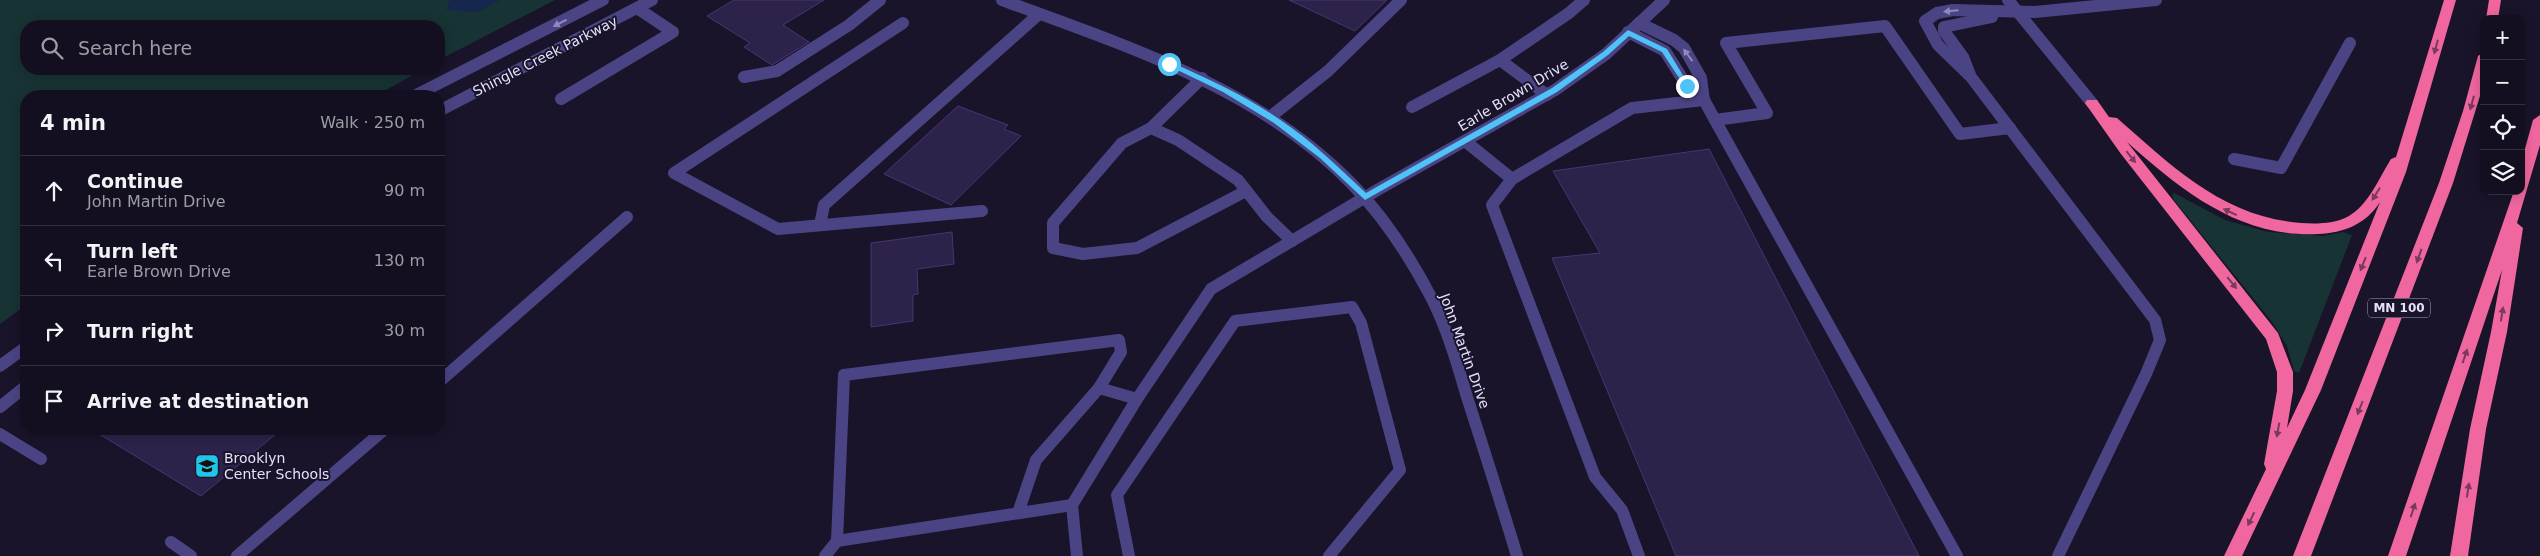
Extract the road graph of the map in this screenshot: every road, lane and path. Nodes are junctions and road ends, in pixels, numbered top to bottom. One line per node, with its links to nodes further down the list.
1 (603, 0): 25 (street, Shingle Creek Parkway, one-way to 25)
2 (652, 0): 12 (street, Shingle Creek Parkway)
3 (880, 0): 22 (street)
4 (1002, 0): 14 (street, John Martin Drive)
5 (1401, 0): 32 (street)
6 (1584, 0): 20 (street)
7 (1664, 0): 16 (street, Earle Brown Drive)
8 (2008, 0): 13 (street)
9 (2156, 0): 13 (street)
10 (2450, 0): 37 (highway, one-way to 37)
11 (2495, 0): 15 (highway)
12 (637, 8): 27 (street); 31 (street, Shingle Creek Parkway)
13 (2018, 13): 23 (street); 23 (street, one-way to 23); 29 (street)
14 (1039, 14): 24 (street, John Martin Drive); 48 (street)
15 (2493, 15)
16 (1639, 22): 18 (street, Earle Brown Drive); 28 (street, one-way to 16)
17 (903, 23): 48 (street)
18 (1628, 32): 26 (street, Earle Brown Drive); 28 (street)
19 (2350, 43): 39 (street)
20 (1500, 60): 26 (street); 30 (street)
21 (2483, 60): 76 (highway, MN 100, one-way to 76)
22 (744, 77)
23 (1971, 77): 36 (street)
24 (1202, 78): 32 (street, John Martin Drive); 35 (street)
25 (426, 90)
26 (1547, 95): 38 (street, Earle Brown Drive)
27 (561, 99)
28 (1704, 100): 33 (street); 41 (street)
29 (2092, 103): 37 (highway, one-way to 29); 60 (highway, one-way to 60)
30 (1412, 107)
31 (445, 108)
32 (1270, 117): 45 (street, John Martin Drive)
33 (1716, 120): 36 (street); 73 (street)
34 (2540, 120): 40 (highway)
35 (1151, 128): 42 (street); 42 (street)
36 (2010, 128): 74 (street)
37 (2410, 137): 60 (highway, one-way to 60)
38 (1465, 141): 41 (street); 45 (street, Earle Brown Drive)
39 (2234, 159)
40 (2525, 178)
41 (1512, 179): 72 (street)
42 (1246, 191): 49 (street)
43 (2520, 195): 77 (highway, one-way to 43)
44 (2521, 195): 78 (highway, one-way to 44)
45 (1365, 197): 49 (street, Earle Brown Drive); 71 (street, John Martin Drive)
46 (982, 211): 48 (street)
47 (627, 217): 52 (street)
48 (820, 225)
49 (1292, 241): 55 (street, Earle Brown Drive)
50 (20, 351): 51 (street)
51 (0, 366)
52 (445, 377)
53 (1098, 388): 55 (street); 62 (street); 63 (street)
54 (20, 391): 56 (street)
55 (1137, 399): 61 (street, Earle Brown Drive)
56 (0, 407)
57 (0, 434): 59 (street)
58 (377, 435): 66 (street)
59 (41, 459)
60 (2269, 483): 75 (highway, one-way to 75)
61 (1072, 505): 62 (street); 68 (street)
62 (1018, 513): 63 (street)
63 (837, 541): 67 (street)
64 (171, 542): 65 (street)
65 (191, 556)
66 (237, 556)
67 (825, 556)
68 (1077, 556)
69 (1129, 556): 70 (street)
70 (1329, 556)
71 (1517, 556)
72 (1640, 556)
73 (1957, 556)
74 (2058, 556)
75 (2233, 556)
76 (2302, 556)
77 (2397, 556)
78 (2459, 556)

